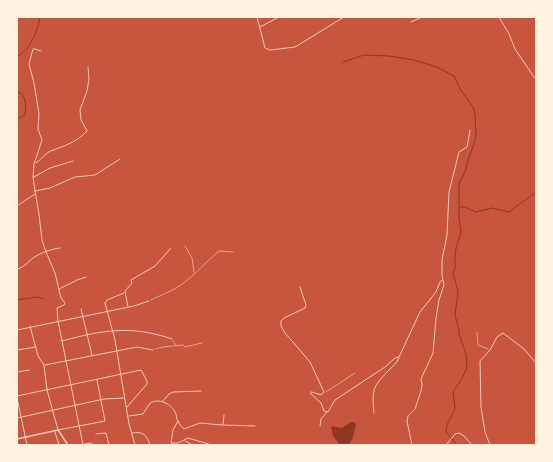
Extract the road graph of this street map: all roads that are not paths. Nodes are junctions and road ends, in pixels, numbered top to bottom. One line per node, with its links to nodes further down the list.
1 (257, 17): 7 (street)
2 (279, 17): 7 (street)
3 (344, 17): 7 (street)
4 (422, 17): 6 (street)
5 (499, 17): 10 (street)
6 (412, 22)
7 (260, 27)
8 (41, 51): 14 (street)
9 (88, 67): 14 (street)
10 (536, 80)
11 (470, 130): 24 (street)
12 (120, 159): 16 (street)
13 (73, 161): 15 (street)
14 (34, 164): 15 (street)
15 (33, 177): 16 (street)
16 (35, 191): 17 (street)
17 (35, 194): 18 (street); 21 (street)
18 (17, 206)
19 (60, 248): 21 (street)
20 (171, 248): 27 (street)
21 (46, 252): 22 (street); 26 (street)
22 (17, 269)
23 (86, 277): 26 (street)
24 (442, 280): 45 (street); 93 (street)
25 (300, 286): 64 (street)
26 (59, 289): 33 (street)
27 (124, 293): 29 (street); 31 (street)
28 (149, 301): 29 (street)
29 (128, 307): 31 (street)
30 (81, 309): 32 (street)
31 (108, 311): 32 (street); 36 (street)
32 (84, 316): 33 (street); 37 (street)
33 (58, 320): 34 (street); 39 (street)
34 (30, 326): 35 (street); 40 (street)
35 (17, 330)
36 (112, 330): 37 (street); 38 (street); 43 (street)
37 (87, 334): 39 (street); 44 (street)
38 (172, 339)
39 (61, 341): 46 (street)
40 (36, 347): 41 (street); 48 (street)
41 (17, 350)
42 (153, 350): 43 (street)
43 (116, 351): 44 (street); 51 (street)
44 (92, 356): 46 (street)
45 (399, 357): 64 (street); 65 (street)
46 (67, 362): 48 (street); 53 (street)
47 (536, 363): 96 (street)
48 (44, 365): 54 (street)
49 (29, 370): 50 (street)
50 (17, 372)
51 (120, 375): 52 (street); 58 (street); 62 (street)
52 (97, 380): 53 (street); 59 (street)
53 (72, 385): 54 (street); 61 (street)
54 (47, 390): 56 (street); 63 (street)
55 (201, 391): 60 (street)
56 (17, 396)
57 (17, 398): 68 (street)
58 (124, 398): 59 (street); 62 (street)
59 (101, 400): 61 (street); 72 (street)
60 (163, 402): 67 (street); 70 (street)
61 (75, 406): 63 (street); 72 (street)
62 (127, 407): 67 (street)
63 (52, 411): 68 (street); 75 (street)
64 (328, 412): 74 (street)
65 (374, 413)
66 (224, 415): 71 (street)
67 (128, 416): 77 (street)
68 (21, 417): 69 (street); 79 (street)
69 (17, 418)
70 (178, 421): 71 (street); 81 (street)
71 (222, 425): 73 (street)
72 (80, 426): 75 (street); 87 (street)
73 (255, 426)
74 (320, 426)
75 (58, 430): 76 (street); 85 (street)
76 (55, 431): 79 (street); 84 (street)
77 (132, 433): 89 (street); 90 (street)
78 (96, 434): 88 (street)
79 (26, 437): 80 (street); 83 (street)
80 (17, 439)
81 (184, 440): 91 (street); 92 (street)
82 (92, 443): 87 (street)
83 (27, 445)
84 (59, 445)
85 (68, 445)
86 (79, 445): 87 (street)
87 (83, 445)
88 (109, 445)
89 (135, 445)
90 (150, 445)
91 (193, 445)
92 (212, 445)
93 (412, 445)
94 (446, 445): 95 (street)
95 (472, 445)
96 (490, 445)

